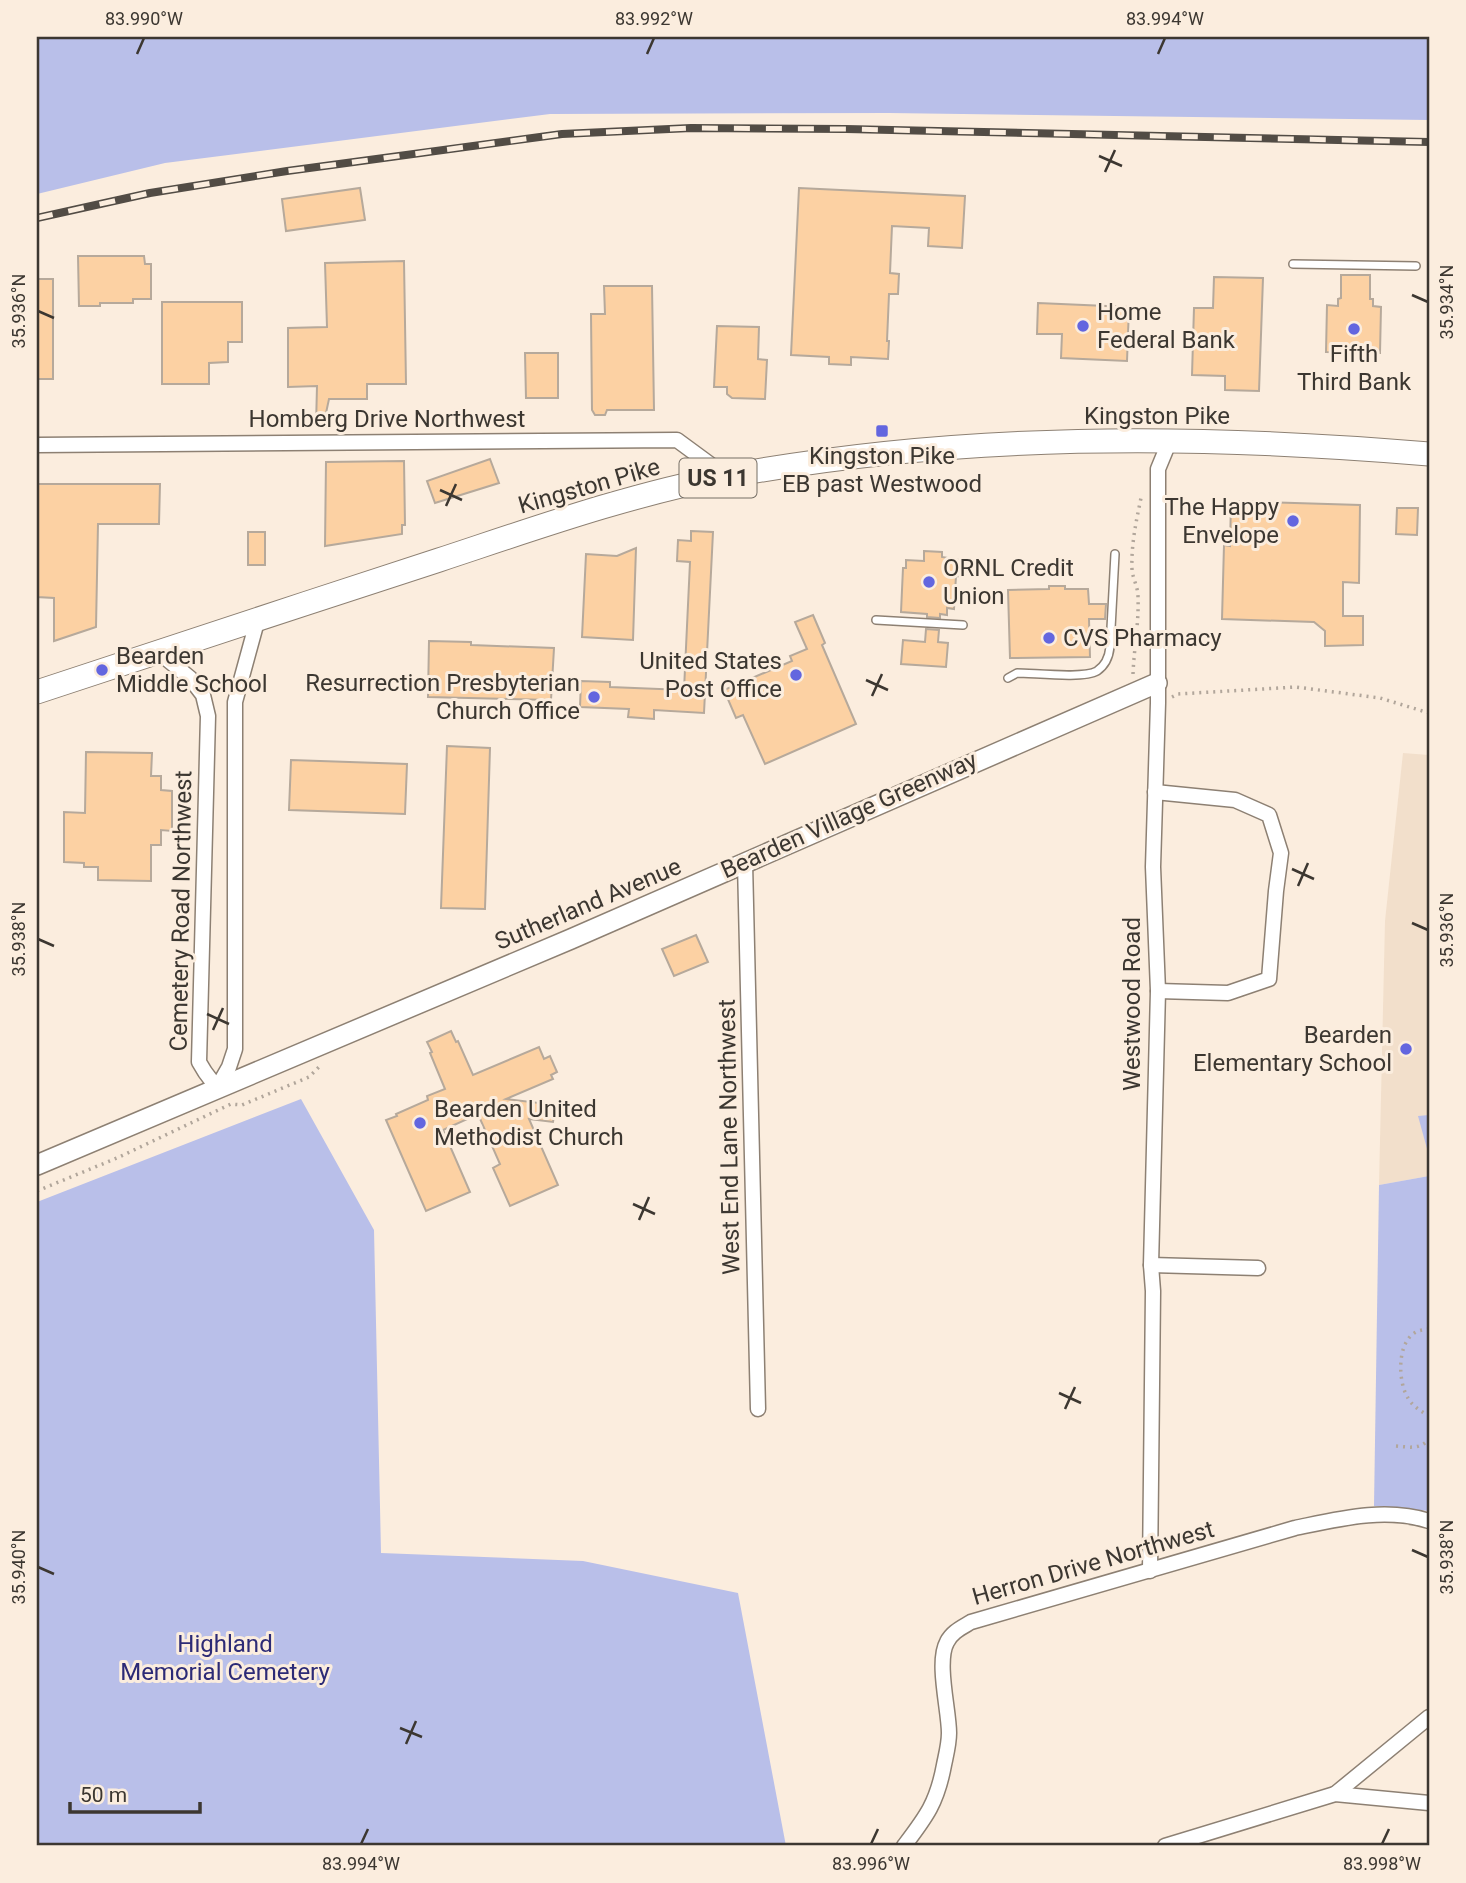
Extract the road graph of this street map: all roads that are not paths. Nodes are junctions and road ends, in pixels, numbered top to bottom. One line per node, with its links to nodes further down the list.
1 (1293, 264): 2 (lane)
2 (1416, 266)
3 (1170, 440): 5 (main road, Kingston Pike / US 11); 6 (main road, Kingston Pike / US 11); 13 (street, Westwood Road)
4 (37, 445): 6 (street, Homberg Drive Northwest)
5 (1429, 454)
6 (726, 476): 8 (main road, Kingston Pike / US 11)
7 (1115, 554): 12 (lane)
8 (258, 618): 11 (main road, Kingston Pike / US 11); 18 (street)
9 (876, 620): 10 (lane)
10 (963, 625)
11 (157, 651): 14 (main road, Kingston Pike / US 11); 18 (street, Cemetery Road Northwest)
12 (1008, 678)
13 (1157, 683): 15 (street, Westwood Road); 16 (street, Sutherland Avenue)
14 (37, 692)
15 (1155, 792): 17 (street, Westwood Road); 17 (street)
16 (745, 863): 18 (street, Sutherland Avenue); 22 (street, West End Lane Northwest)
17 (1158, 991): 20 (street, Westwood Road)
18 (217, 1088): 19 (street, Sutherland Avenue)
19 (37, 1165)
20 (1151, 1265): 21 (street); 24 (street, Westwood Road)
21 (1258, 1268)
22 (758, 1409)
23 (1429, 1521): 24 (street, Herron Drive Northwest)
24 (1150, 1571): 28 (street, Herron Drive Northwest)
25 (1429, 1717): 26 (street)
26 (1335, 1794): 27 (street); 29 (street)
27 (1429, 1803)
28 (904, 1846)
29 (1165, 1846)

